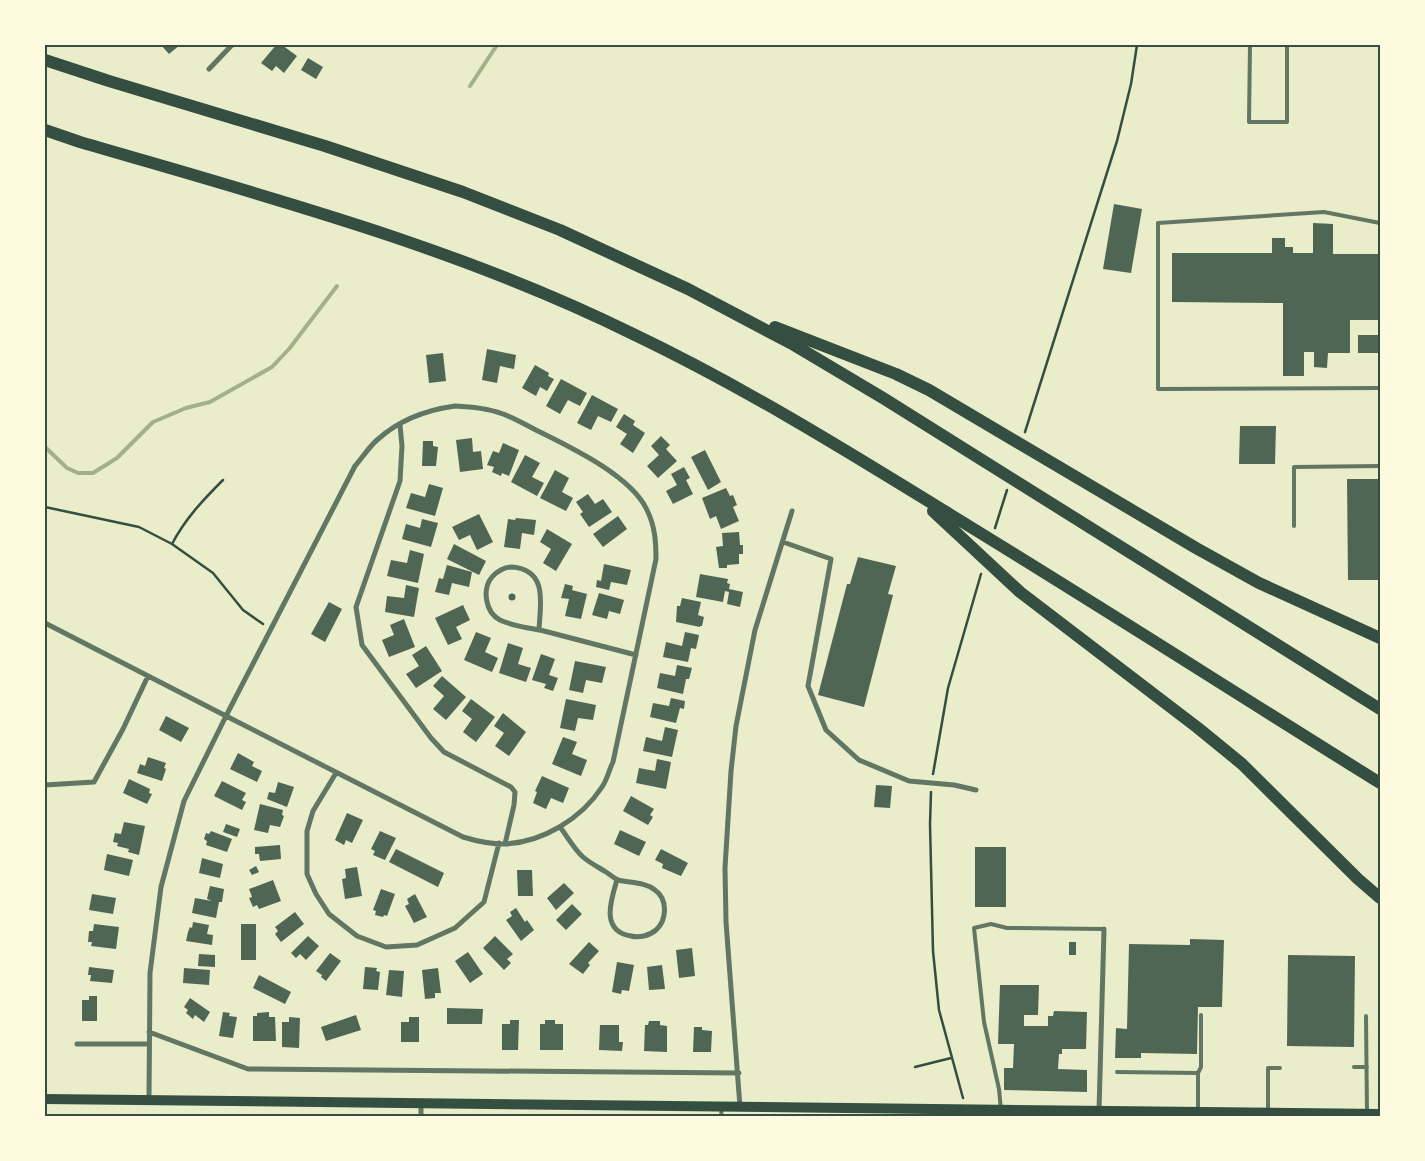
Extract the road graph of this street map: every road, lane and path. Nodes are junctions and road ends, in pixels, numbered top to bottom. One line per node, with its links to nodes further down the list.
1 (232, 45): 6 (street)
2 (1136, 45): 12 (path)
3 (1250, 45): 4 (lane)
4 (1287, 45)
5 (45, 60): 9 (highway)
6 (209, 69)
7 (45, 130): 18 (highway)
8 (1380, 223): 10 (lane)
9 (728, 309): 27 (highway); 30 (highway)
10 (1380, 388)
11 (400, 425): 25 (street); 28 (street); 38 (street)
12 (1025, 434)
13 (1380, 466): 19 (lane)
14 (223, 480): 22 (path)
15 (1010, 482): 20 (path)
16 (45, 507): 22 (path)
17 (792, 511): 21 (street)
18 (947, 518): 33 (highway); 40 (highway)
19 (1294, 526)
20 (995, 529)
21 (783, 542): 34 (street); 54 (street)
22 (172, 544): 25 (path)
23 (983, 566): 34 (path)
24 (45, 623): 29 (street)
25 (271, 629): 31 (street)
26 (538, 630): 26 (street); 28 (street)
27 (1380, 638)
28 (636, 655): 37 (street)
29 (148, 676): 31 (street); 35 (street)
30 (1380, 709)
31 (226, 716): 32 (street); 44 (street)
32 (336, 772): 38 (street); 38 (street)
33 (1380, 783)
34 (932, 784): 36 (street); 47 (path)
35 (45, 785)
36 (976, 790)
37 (560, 827): 38 (street); 39 (street)
38 (502, 844)
39 (617, 880): 39 (street)
40 (1380, 898)
41 (1104, 929): 60 (lane); 61 (street)
42 (1201, 1015): 53 (lane)
43 (1366, 1016): 50 (lane)
44 (149, 1032): 46 (street); 54 (street)
45 (77, 1044): 46 (street)
46 (149, 1044): 57 (street)
47 (951, 1058): 48 (path); 55 (path)
48 (915, 1067)
49 (1354, 1067): 50 (lane)
50 (1367, 1067): 66 (lane)
51 (1280, 1068): 64 (lane)
52 (1117, 1072): 53 (lane)
53 (1198, 1072): 63 (lane)
54 (738, 1073): 59 (street)
55 (959, 1086)
56 (45, 1099): 57 (main road)
57 (149, 1100): 58 (main road)
58 (421, 1103): 62 (main road); 67 (street)
59 (740, 1107): 60 (main road); 62 (main road)
60 (1001, 1110): 61 (main road)
61 (1099, 1111): 63 (main road)
62 (722, 1112)
63 (1198, 1112): 64 (main road)
64 (1268, 1113): 66 (main road)
65 (1380, 1114): 66 (main road)
66 (1367, 1115)
67 (421, 1116)

